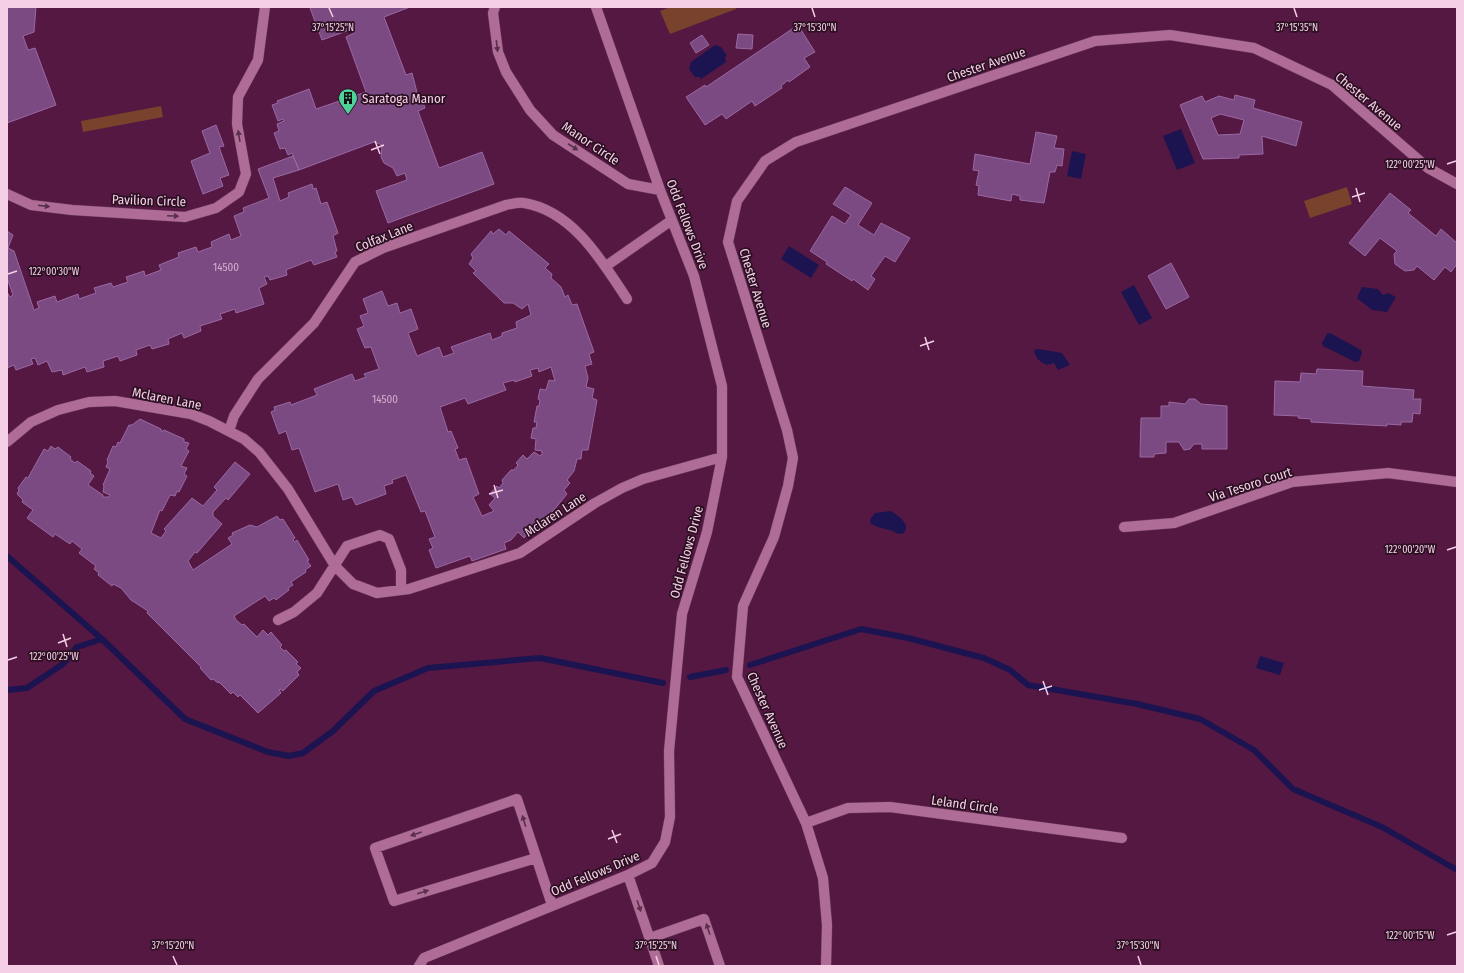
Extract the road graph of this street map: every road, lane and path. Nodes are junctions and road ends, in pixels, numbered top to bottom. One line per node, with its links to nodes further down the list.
1 (265, 7): 6 (street, Pavilion Circle, one-way to 1)
2 (494, 7): 5 (street, Manor Circle, one-way to 5)
3 (596, 7): 5 (street, Odd Fellows Drive)
4 (1457, 184): 18 (street, Chester Avenue)
5 (660, 190): 7 (street, Odd Fellows Drive)
6 (7, 194)
7 (672, 220): 8 (street); 12 (street, Odd Fellows Drive)
8 (606, 266): 9 (street, Colfax Lane); 10 (street, Colfax Lane)
9 (627, 299)
10 (229, 431): 11 (street, Mclaren Lane); 15 (street, Mclaren Lane)
11 (7, 442)
12 (722, 457): 16 (street, Mclaren Lane); 21 (street, Odd Fellows Drive)
13 (1457, 482): 14 (street, Via Tesoro Court)
14 (1124, 527)
15 (335, 566): 16 (street, Mclaren Lane); 16 (street); 17 (street)
16 (401, 590)
17 (278, 620)
18 (806, 823): 19 (street, Leland Circle); 27 (street, Chester Avenue)
19 (1122, 838)
20 (536, 858): 20 (street, one-way to 20); 22 (street)
21 (628, 875): 22 (street, Odd Fellows Drive); 23 (street, one-way to 23)
22 (552, 905): 24 (street, Odd Fellows Drive)
23 (650, 938): 25 (street); 26 (street, one-way to 23)
24 (419, 966)
25 (659, 966)
26 (720, 966)
27 (826, 966)

